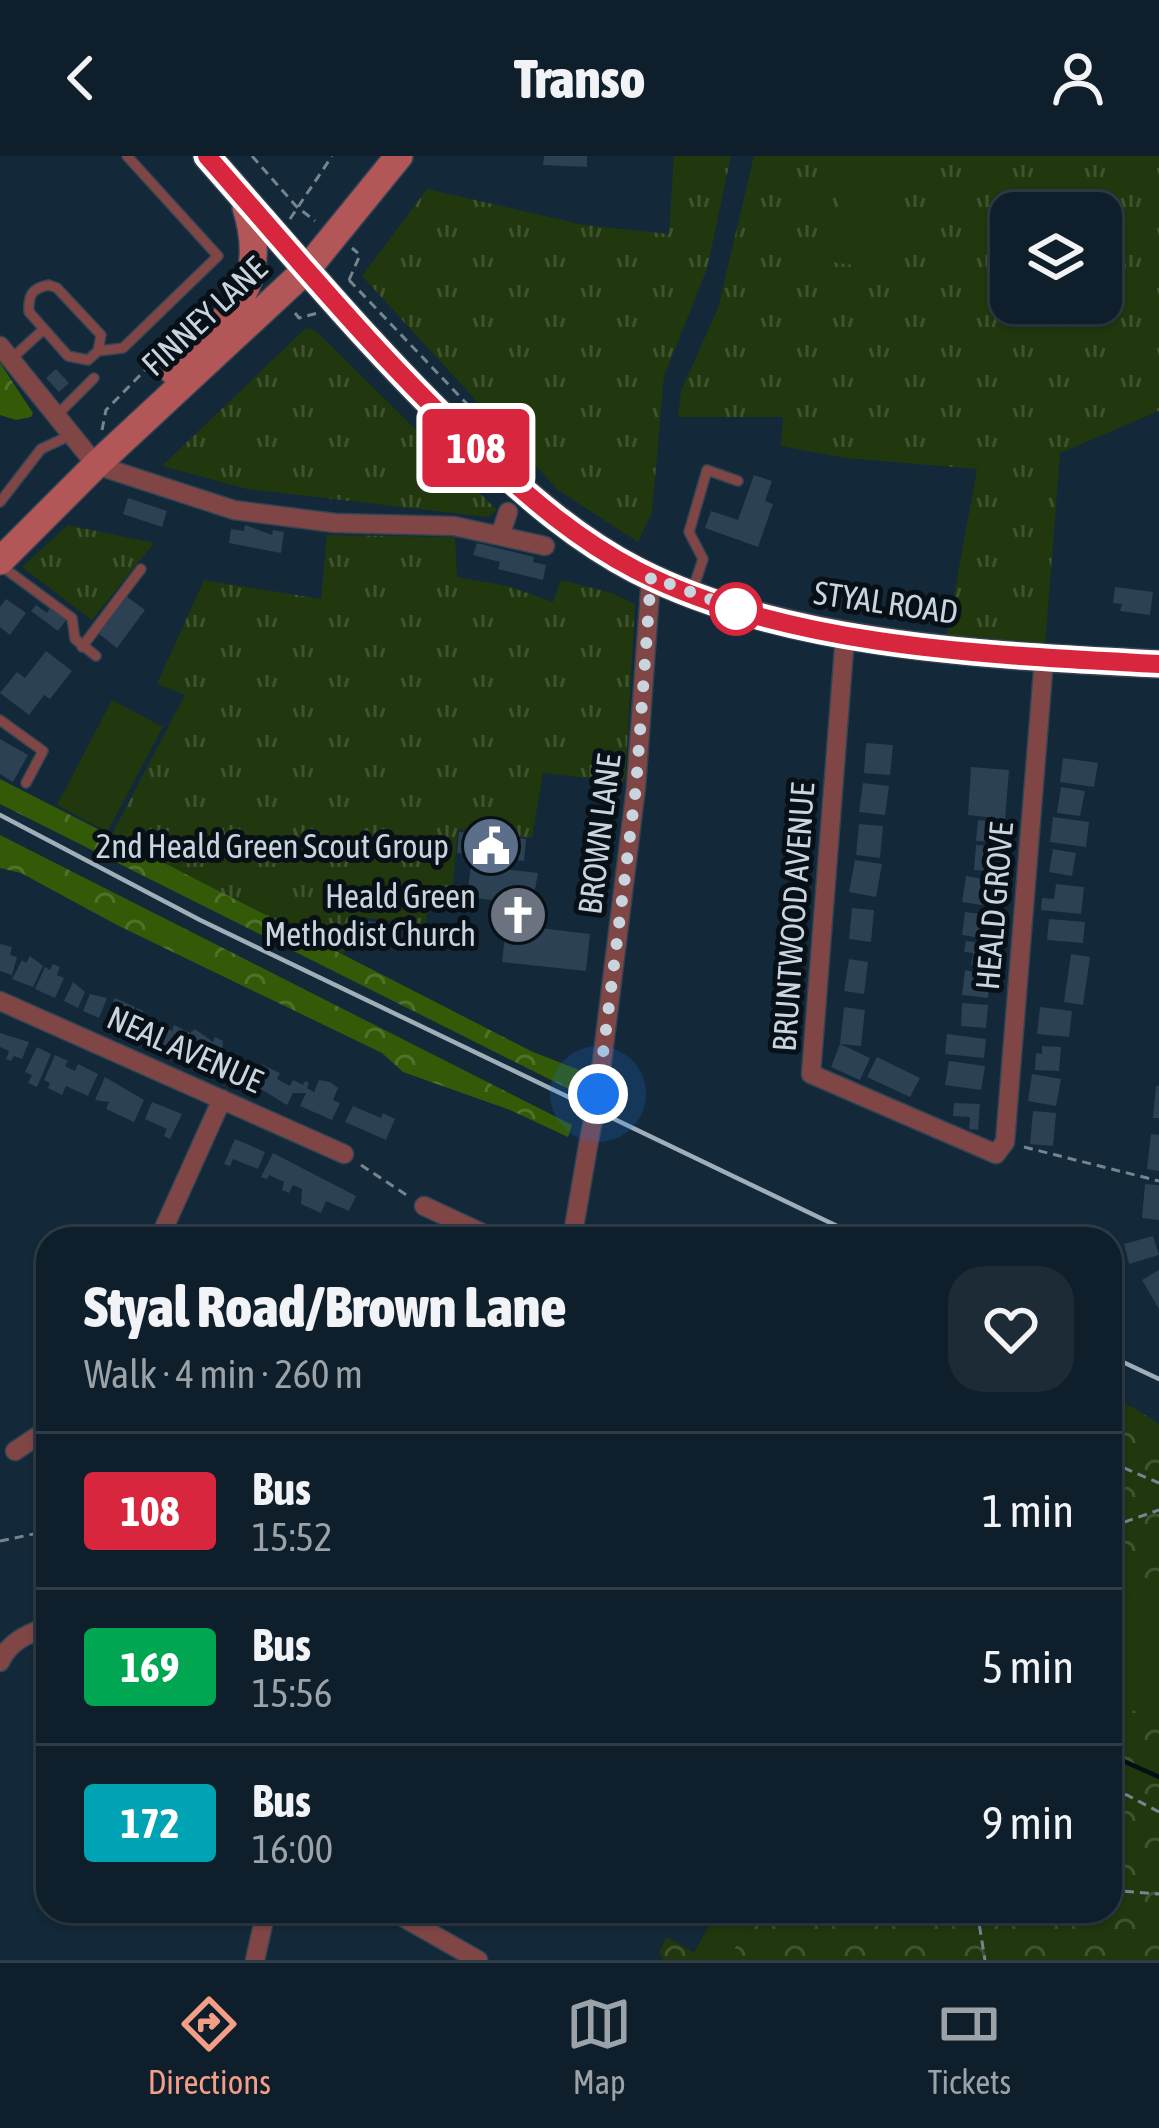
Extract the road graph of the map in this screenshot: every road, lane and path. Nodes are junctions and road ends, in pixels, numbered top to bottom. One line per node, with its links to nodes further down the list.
1 (127, 156): 10 (lane)
2 (207, 156): 6 (main road, STYAL ROAD)
3 (252, 156): 4 (path)
4 (332, 156)
5 (399, 156): 7 (main road, FINNEY LANE)
6 (244, 197): 7 (main road, STYAL ROAD); 13 (main road, FINNEY LANE)
7 (307, 269): 13 (main road, FINNEY LANE); 25 (main road, STYAL ROAD)
8 (349, 280): 16 (path)
9 (44, 329): 10 (lane); 10 (lane); 11 (lane)
10 (98, 351)
11 (5, 353): 14 (street)
12 (94, 378): 14 (lane)
13 (149, 416): 17 (main road, FINNEY LANE)
14 (55, 417): 15 (street)
15 (69, 436): 17 (street); 19 (lane)
16 (515, 454)
17 (96, 466): 21 (street); 23 (main road, FINNEY LANE)
18 (738, 481): 26 (lane)
19 (0, 502)
20 (508, 512): 21 (street)
21 (500, 536): 22 (street)
22 (545, 547)
23 (0, 563): 28 (lane)
24 (141, 569): 28 (lane)
25 (651, 577): 26 (main road, STYAL ROAD); 42 (street, BROWN LANE, bridge)
26 (692, 592): 27 (main road, STYAL ROAD)
27 (845, 636): 30 (main road, STYAL ROAD); 36 (street, BRUNTWOOD AVENUE)
28 (82, 646): 29 (lane)
29 (96, 656)
30 (1044, 659): 31 (main road, STYAL ROAD); 36 (street, HEALD GROVE)
31 (1159, 664)
32 (0, 720): 33 (lane)
33 (26, 783)
34 (0, 1000): 35 (street, NEAL AVENUE)
35 (222, 1099): 37 (street, NEAL AVENUE); 40 (street)
36 (1001, 1148): 38 (path)
37 (344, 1154): 39 (path)
38 (1159, 1181)
39 (424, 1206): 41 (street)
40 (163, 1227)
41 (469, 1227)
42 (574, 1227)
43 (36, 1437): 44 (street)
44 (15, 1451)
45 (1122, 1467): 46 (path)
46 (1159, 1483)
47 (1159, 1510): 48 (path)
48 (1122, 1523)
49 (36, 1534): 50 (path)
50 (0, 1541)
51 (36, 1630): 52 (street)
52 (0, 1662)
53 (1122, 1794): 54 (path)
54 (1159, 1812)
55 (1122, 1891): 56 (path)
56 (1159, 1894)
57 (263, 1923): 60 (street)
58 (413, 1923): 61 (street)
59 (979, 1923): 62 (path)
60 (255, 1960)
61 (478, 1960)
62 (985, 1960)

